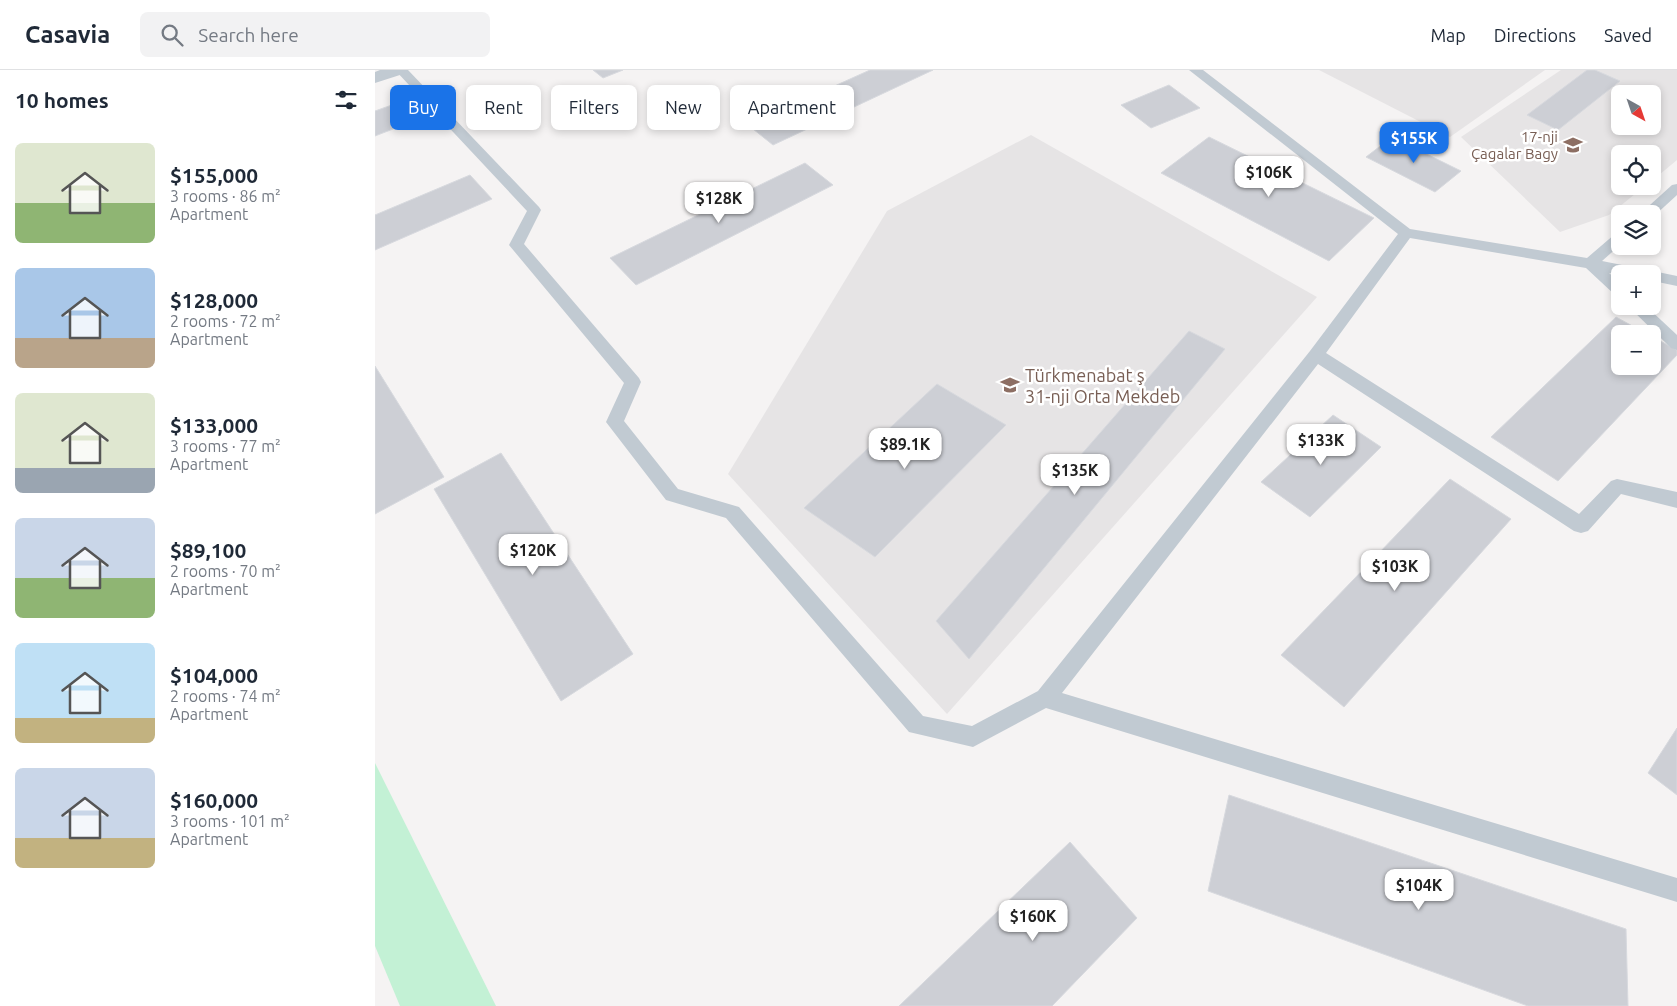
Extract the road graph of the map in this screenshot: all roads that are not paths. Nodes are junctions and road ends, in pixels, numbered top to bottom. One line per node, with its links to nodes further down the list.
1 (397, 70): 4 (street)
2 (401, 70): 18 (lane)
3 (1195, 70): 7 (lane)
4 (375, 78)
5 (1677, 188): 6 (lane)
6 (1657, 205)
7 (1406, 233): 9 (lane); 16 (lane)
8 (1611, 245): 9 (lane)
9 (1590, 264): 10 (lane); 13 (lane)
10 (1611, 268)
11 (1661, 277): 12 (lane)
12 (1677, 280)
13 (1611, 283)
14 (1646, 315): 15 (lane)
15 (1677, 344)
16 (1316, 355): 17 (lane); 18 (lane)
17 (1677, 500)
18 (1045, 698): 19 (lane)
19 (1677, 890)

